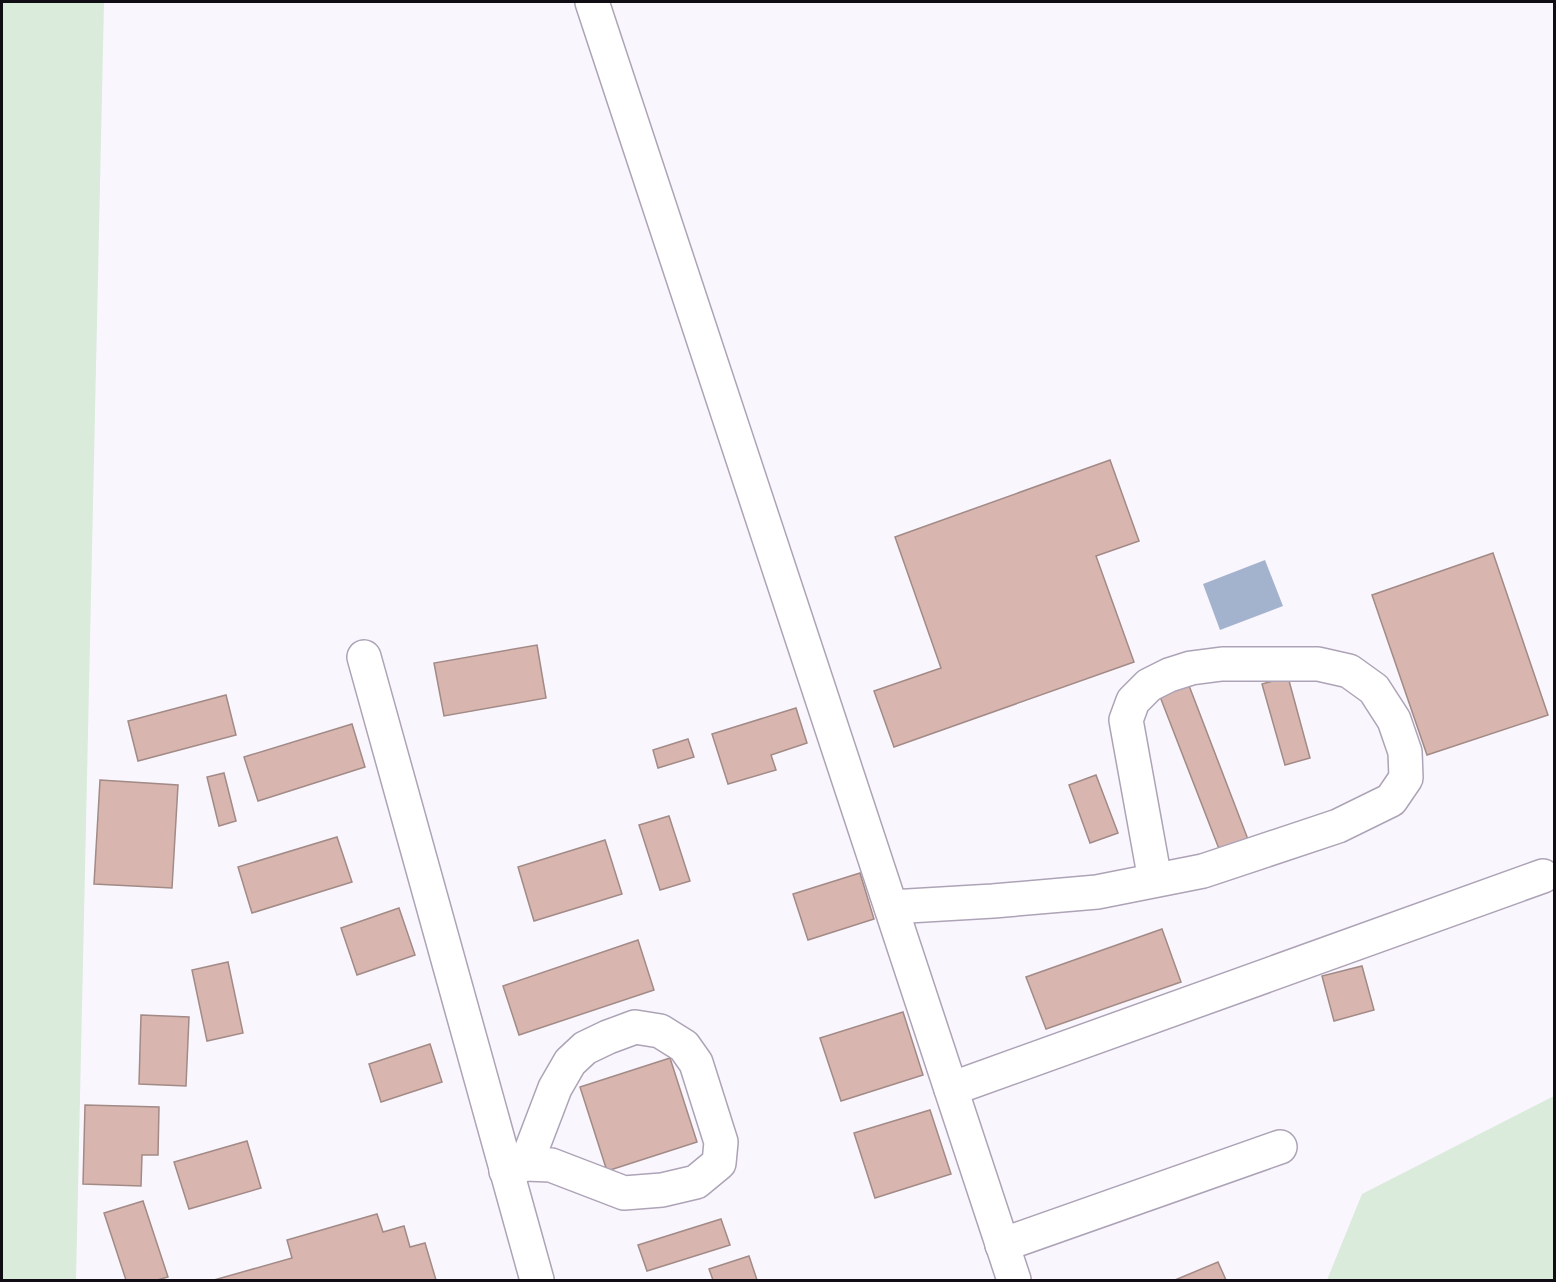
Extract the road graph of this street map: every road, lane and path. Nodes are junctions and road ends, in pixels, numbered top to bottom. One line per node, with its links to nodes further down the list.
1 (592, 2): 5 (lane)
2 (364, 657): 8 (lane)
3 (1543, 876): 6 (lane)
4 (1155, 880): 4 (lane); 5 (lane)
5 (891, 907): 6 (lane)
6 (951, 1089): 9 (lane)
7 (1280, 1147): 9 (lane)
8 (516, 1167): 8 (lane); 10 (lane)
9 (1002, 1245): 11 (lane)
10 (537, 1281)
11 (1014, 1281)

